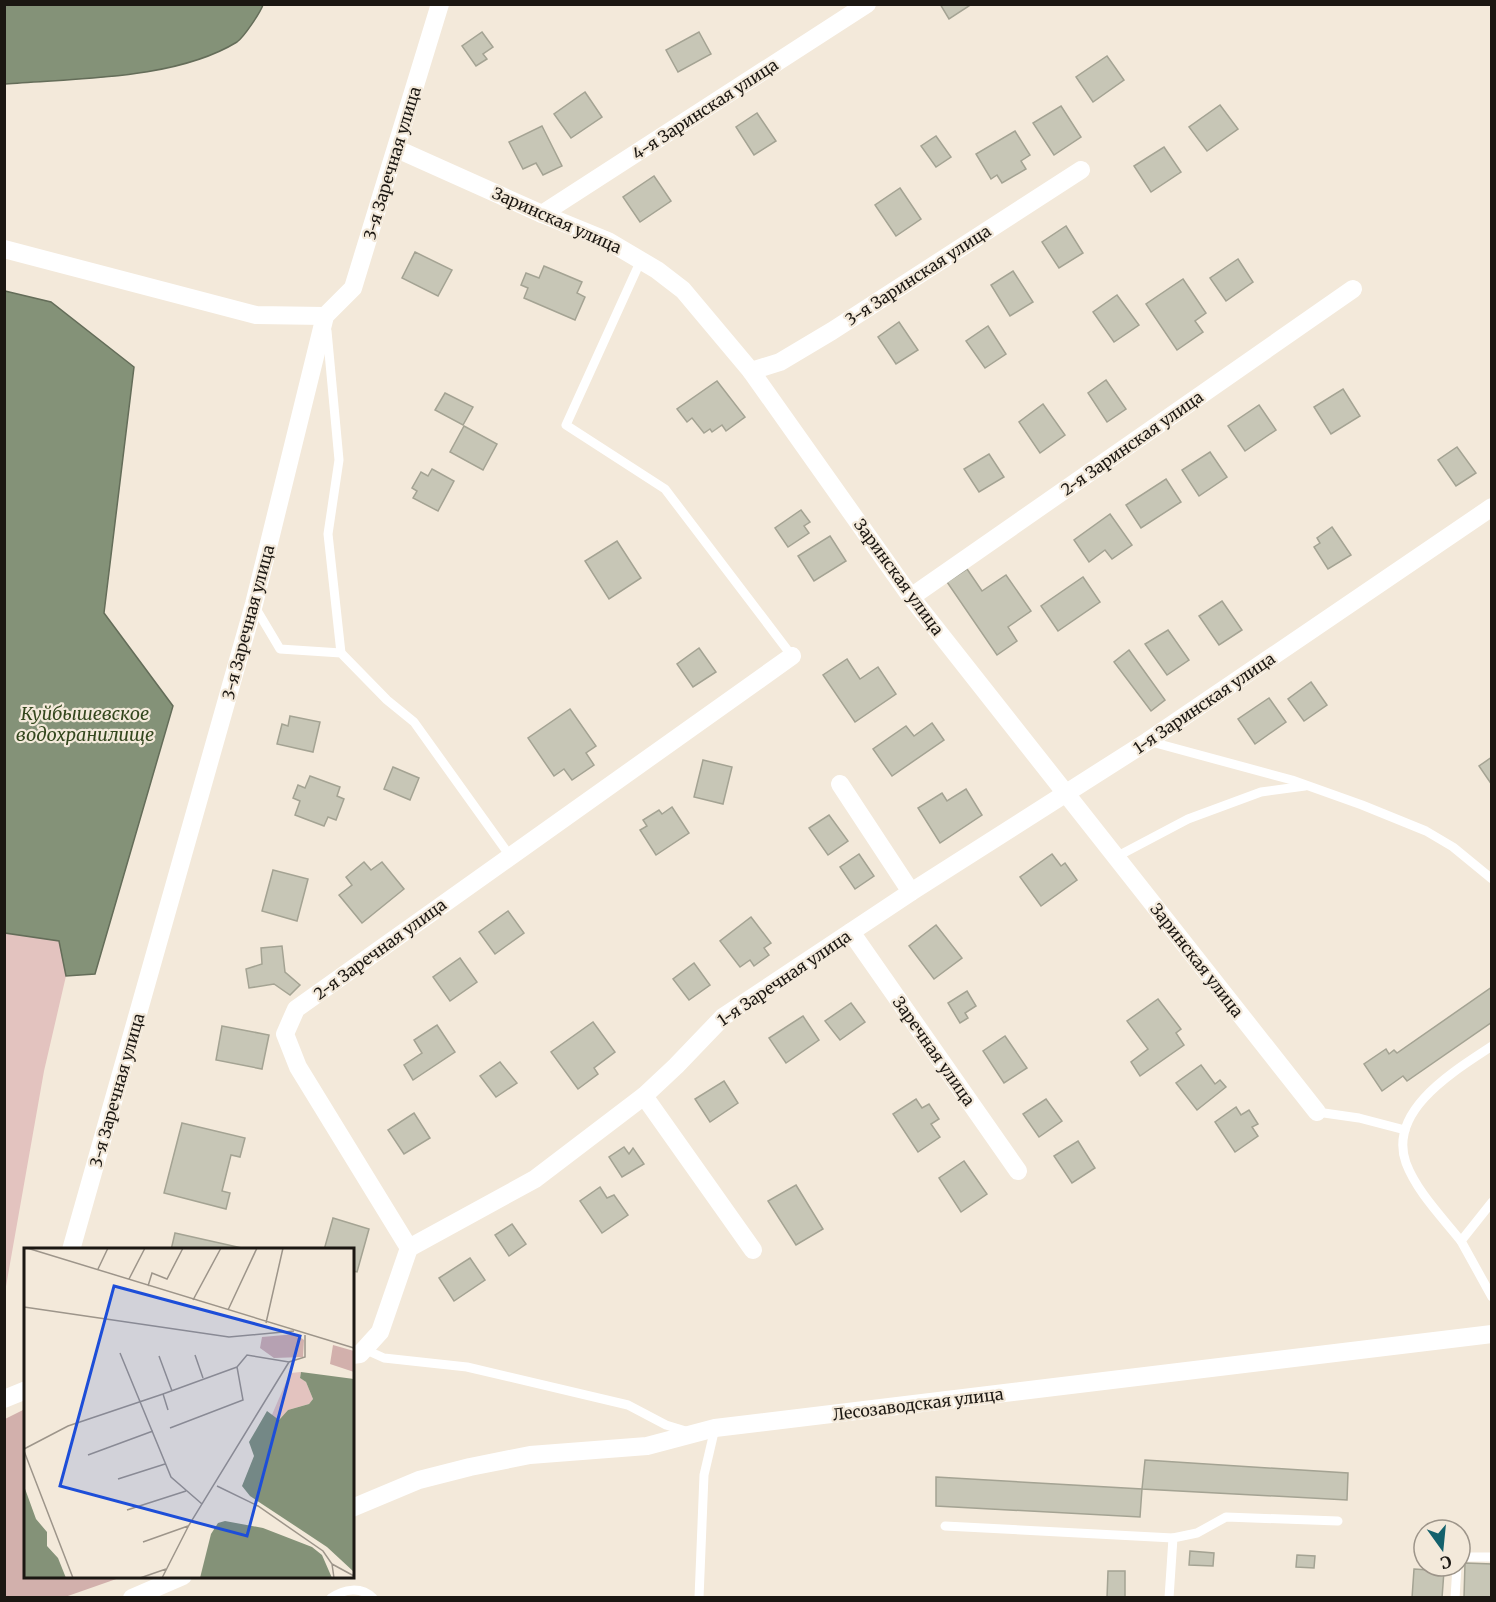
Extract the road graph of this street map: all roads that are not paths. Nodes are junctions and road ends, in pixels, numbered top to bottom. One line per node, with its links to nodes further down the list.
1 (440, 4): 3 (street, 3-я Заречная улица)
2 (867, 4): 5 (street, 4-я Заринская улица)
3 (397, 149): 5 (street, Заринская улица); 9 (street, 3-я Заречная улица)
4 (1081, 170): 10 (street, 3-я Заринская улица)
5 (542, 214): 7 (street, Заринская улица)
6 (4, 249): 9 (street)
7 (641, 260): 10 (street, Заринская улица); 15 (lane)
8 (1353, 289): 12 (street, 2-я Заринская улица)
9 (325, 316): 13 (street, 3-я Заречная улица); 14 (lane)
10 (751, 371): 12 (street, Заринская улица)
11 (1491, 507): 16 (street, 1-я Заринская улица)
12 (911, 597): 19 (street, Заринская улица)
13 (254, 604): 14 (lane); 32 (street, 3-я Заречная улица)
14 (341, 653): 20 (lane)
15 (792, 656): 20 (street, 2-я Заречная улица)
16 (1148, 741): 18 (lane); 19 (street, 1-я Заринская улица)
17 (840, 784): 23 (street)
18 (1308, 786): 21 (lane); 22 (lane)
19 (1066, 793): 21 (street, Заринская улица); 23 (street, 1-я Заринская улица)
20 (510, 856): 33 (street, 2-я Заречная улица)
21 (1116, 857): 27 (street, Заринская улица)
22 (1491, 879)
23 (911, 892): 24 (street, 1-я Заречная улица)
24 (851, 932): 26 (street, 1-я Заречная улица); 29 (street, Заречная улица)
25 (1491, 1046): 28 (lane)
26 (644, 1096): 33 (street, 1-я Заречная улица); 34 (street)
27 (1317, 1112): 28 (lane)
28 (1405, 1130): 31 (lane)
29 (1018, 1171)
30 (1491, 1202): 31 (lane)
31 (1461, 1242): 35 (lane)
32 (72, 1248)
33 (409, 1248): 37 (street)
34 (753, 1251)
35 (1491, 1297)
36 (1491, 1334): 40 (street, Лесозаводская улица)
37 (358, 1352): 41 (lane)
38 (24, 1391): 39 (street)
39 (4, 1398)
40 (715, 1428): 41 (street, Лесозаводская улица); 53 (lane)
41 (691, 1433): 42 (street, Лесозаводская улица)
42 (354, 1507)
43 (1338, 1521): 45 (lane)
44 (945, 1526): 45 (lane)
45 (1173, 1538): 54 (lane)
46 (1472, 1557): 47 (lane)
47 (1491, 1557)
48 (178, 1578): 50 (street)
49 (1456, 1578): 55 (lane)
50 (132, 1598)
51 (331, 1598): 52 (lane)
52 (373, 1598)
53 (699, 1598)
54 (1169, 1598)
55 (1455, 1598)

